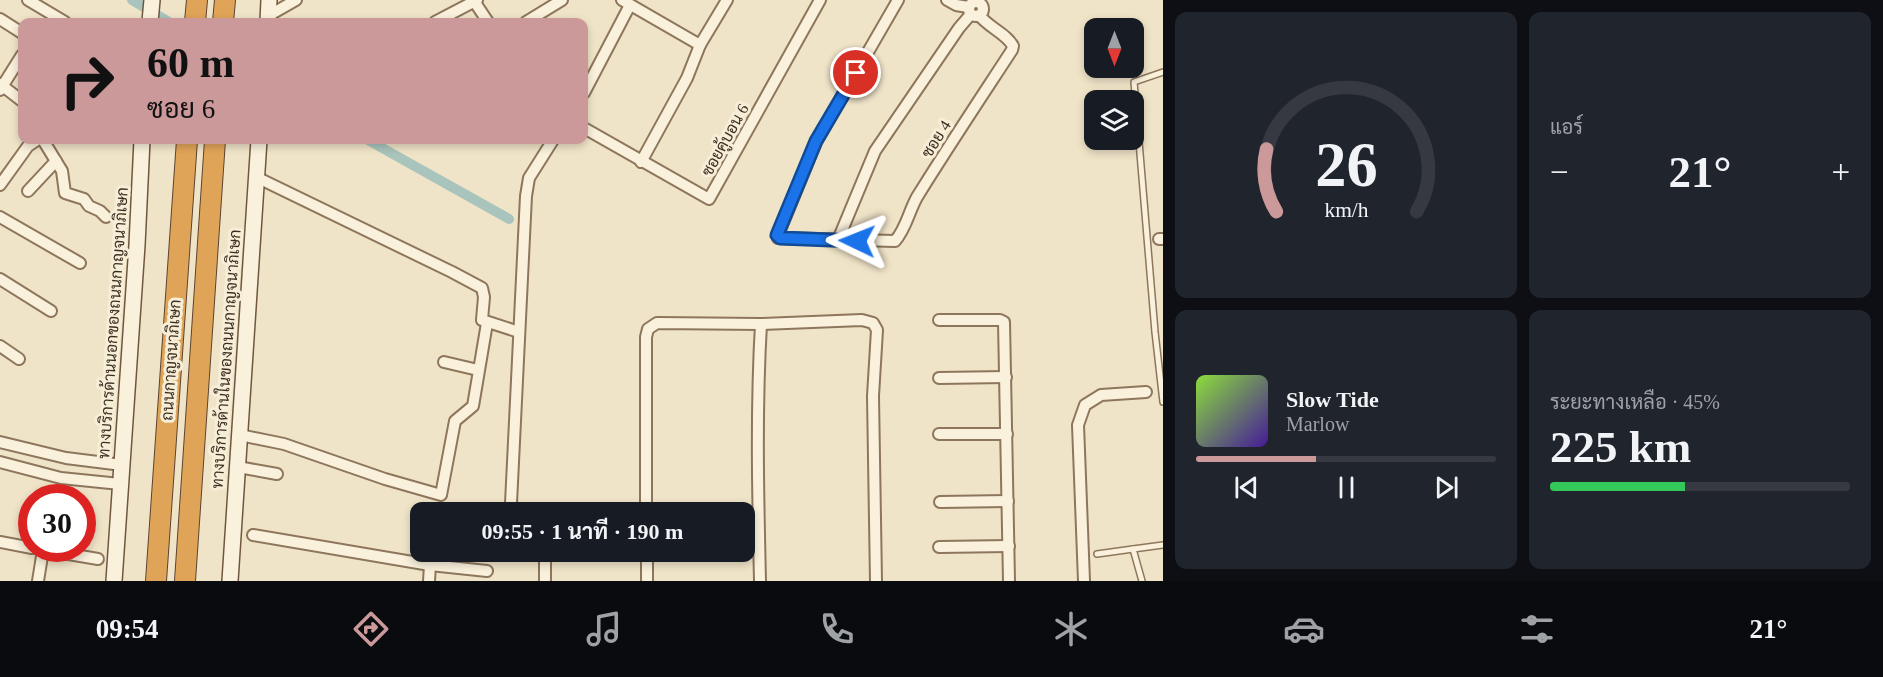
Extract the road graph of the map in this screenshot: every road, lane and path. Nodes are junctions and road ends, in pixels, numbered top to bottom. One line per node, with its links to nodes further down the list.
1 (28, 0): 15 (street)
2 (152, 0): 16 (main road)
3 (225, 0): 17 (highway)
4 (269, 0): 18 (main road)
5 (296, 0): 19 (street)
6 (562, 0): 22 (street)
7 (727, 0): 25 (street)
8 (820, 0): 40 (street, ซอยคู้บอน 6)
9 (898, 0): 46 (street)
10 (947, 0): 14 (street)
11 (476, 1): 20 (street); 21 (street)
12 (626, 2): 25 (street); 28 (street)
13 (981, 2): 14 (street)
14 (973, 12): 46 (street); 46 (street, ซอย 4)
15 (57, 18)
16 (150, 18)
17 (223, 18)
18 (268, 18)
19 (269, 18)
20 (443, 18)
21 (486, 18)
22 (533, 18)
23 (0, 19): 24 (street)
24 (18, 30)
25 (700, 45): 40 (street)
26 (18, 61): 29 (street)
27 (1163, 72): 61 (lane)
28 (588, 84)
29 (1, 87): 30 (street)
30 (18, 98)
31 (588, 130): 40 (street, ซอยคู้บอน 6)
32 (31, 144): 42 (street)
33 (45, 144): 39 (street)
34 (142, 144): 67 (main road, ทางบริการด้านนอกของถนนกาญจนาภิเษก)
35 (187, 144): 90 (highway, ถนนกาญจนาภิเษก)
36 (215, 144): 91 (highway, ถนนกาญจนาภิเษก)
37 (259, 144): 41 (main road, ทางบริการด้านในของถนนกาญจนาภิเษก)
38 (550, 144): 53 (street)
39 (56, 161): 43 (street); 45 (street)
40 (641, 162)
41 (256, 177): 51 (street); 64 (main road, ทางบริการด้านในของถนนกาญจนาภิเษก)
42 (0, 185)
43 (28, 191)
44 (0, 217): 47 (street)
45 (106, 217)
46 (838, 240)
47 (80, 263)
48 (0, 279): 49 (street)
49 (51, 311)
50 (939, 320): 58 (street)
51 (486, 323): 53 (street); 57 (street)
52 (761, 324): 73 (street); 96 (street); 97 (street)
53 (519, 332): 72 (street)
54 (0, 346): 55 (street)
55 (20, 359)
56 (444, 362): 57 (street)
57 (478, 370): 64 (street)
58 (1006, 376): 59 (street); 63 (street)
59 (939, 378)
60 (1146, 392): 99 (street)
61 (1163, 402)
62 (939, 434): 63 (street)
63 (1007, 434): 71 (street)
64 (240, 435): 68 (main road, ทางบริการด้านในของถนนกาญจนาภิเษก)
65 (0, 442): 67 (street)
66 (0, 462): 70 (street)
67 (122, 465): 70 (main road, ทางบริการด้านนอกของถนนกาญจนาภิเษก)
68 (238, 467): 69 (street); 92 (main road, ทางบริการด้านในของถนนกาญจนาภิเษก)
69 (277, 474)
70 (120, 484): 89 (main road, ทางบริการด้านนอกของถนนกาญจนาภิเษก)
71 (1008, 501): 74 (street); 79 (street)
72 (512, 502)
73 (646, 502)
74 (940, 502)
75 (253, 535): 86 (street)
76 (0, 542): 77 (street)
77 (18, 545)
78 (1163, 545): 81 (lane)
79 (1009, 546): 80 (street); 98 (street)
80 (939, 547)
81 (1133, 549): 82 (lane); 100 (lane)
82 (1097, 554)
83 (40, 562): 88 (street)
84 (545, 562): 94 (street)
85 (647, 562): 95 (street)
86 (430, 565): 87 (street); 93 (street)
87 (487, 571)
88 (38, 581)
89 (114, 581)
90 (156, 581)
91 (185, 581)
92 (230, 581)
93 (429, 581)
94 (545, 581)
95 (647, 581)
96 (760, 581)
97 (876, 581)
98 (1009, 581)
99 (1084, 581)
100 (1142, 581)

